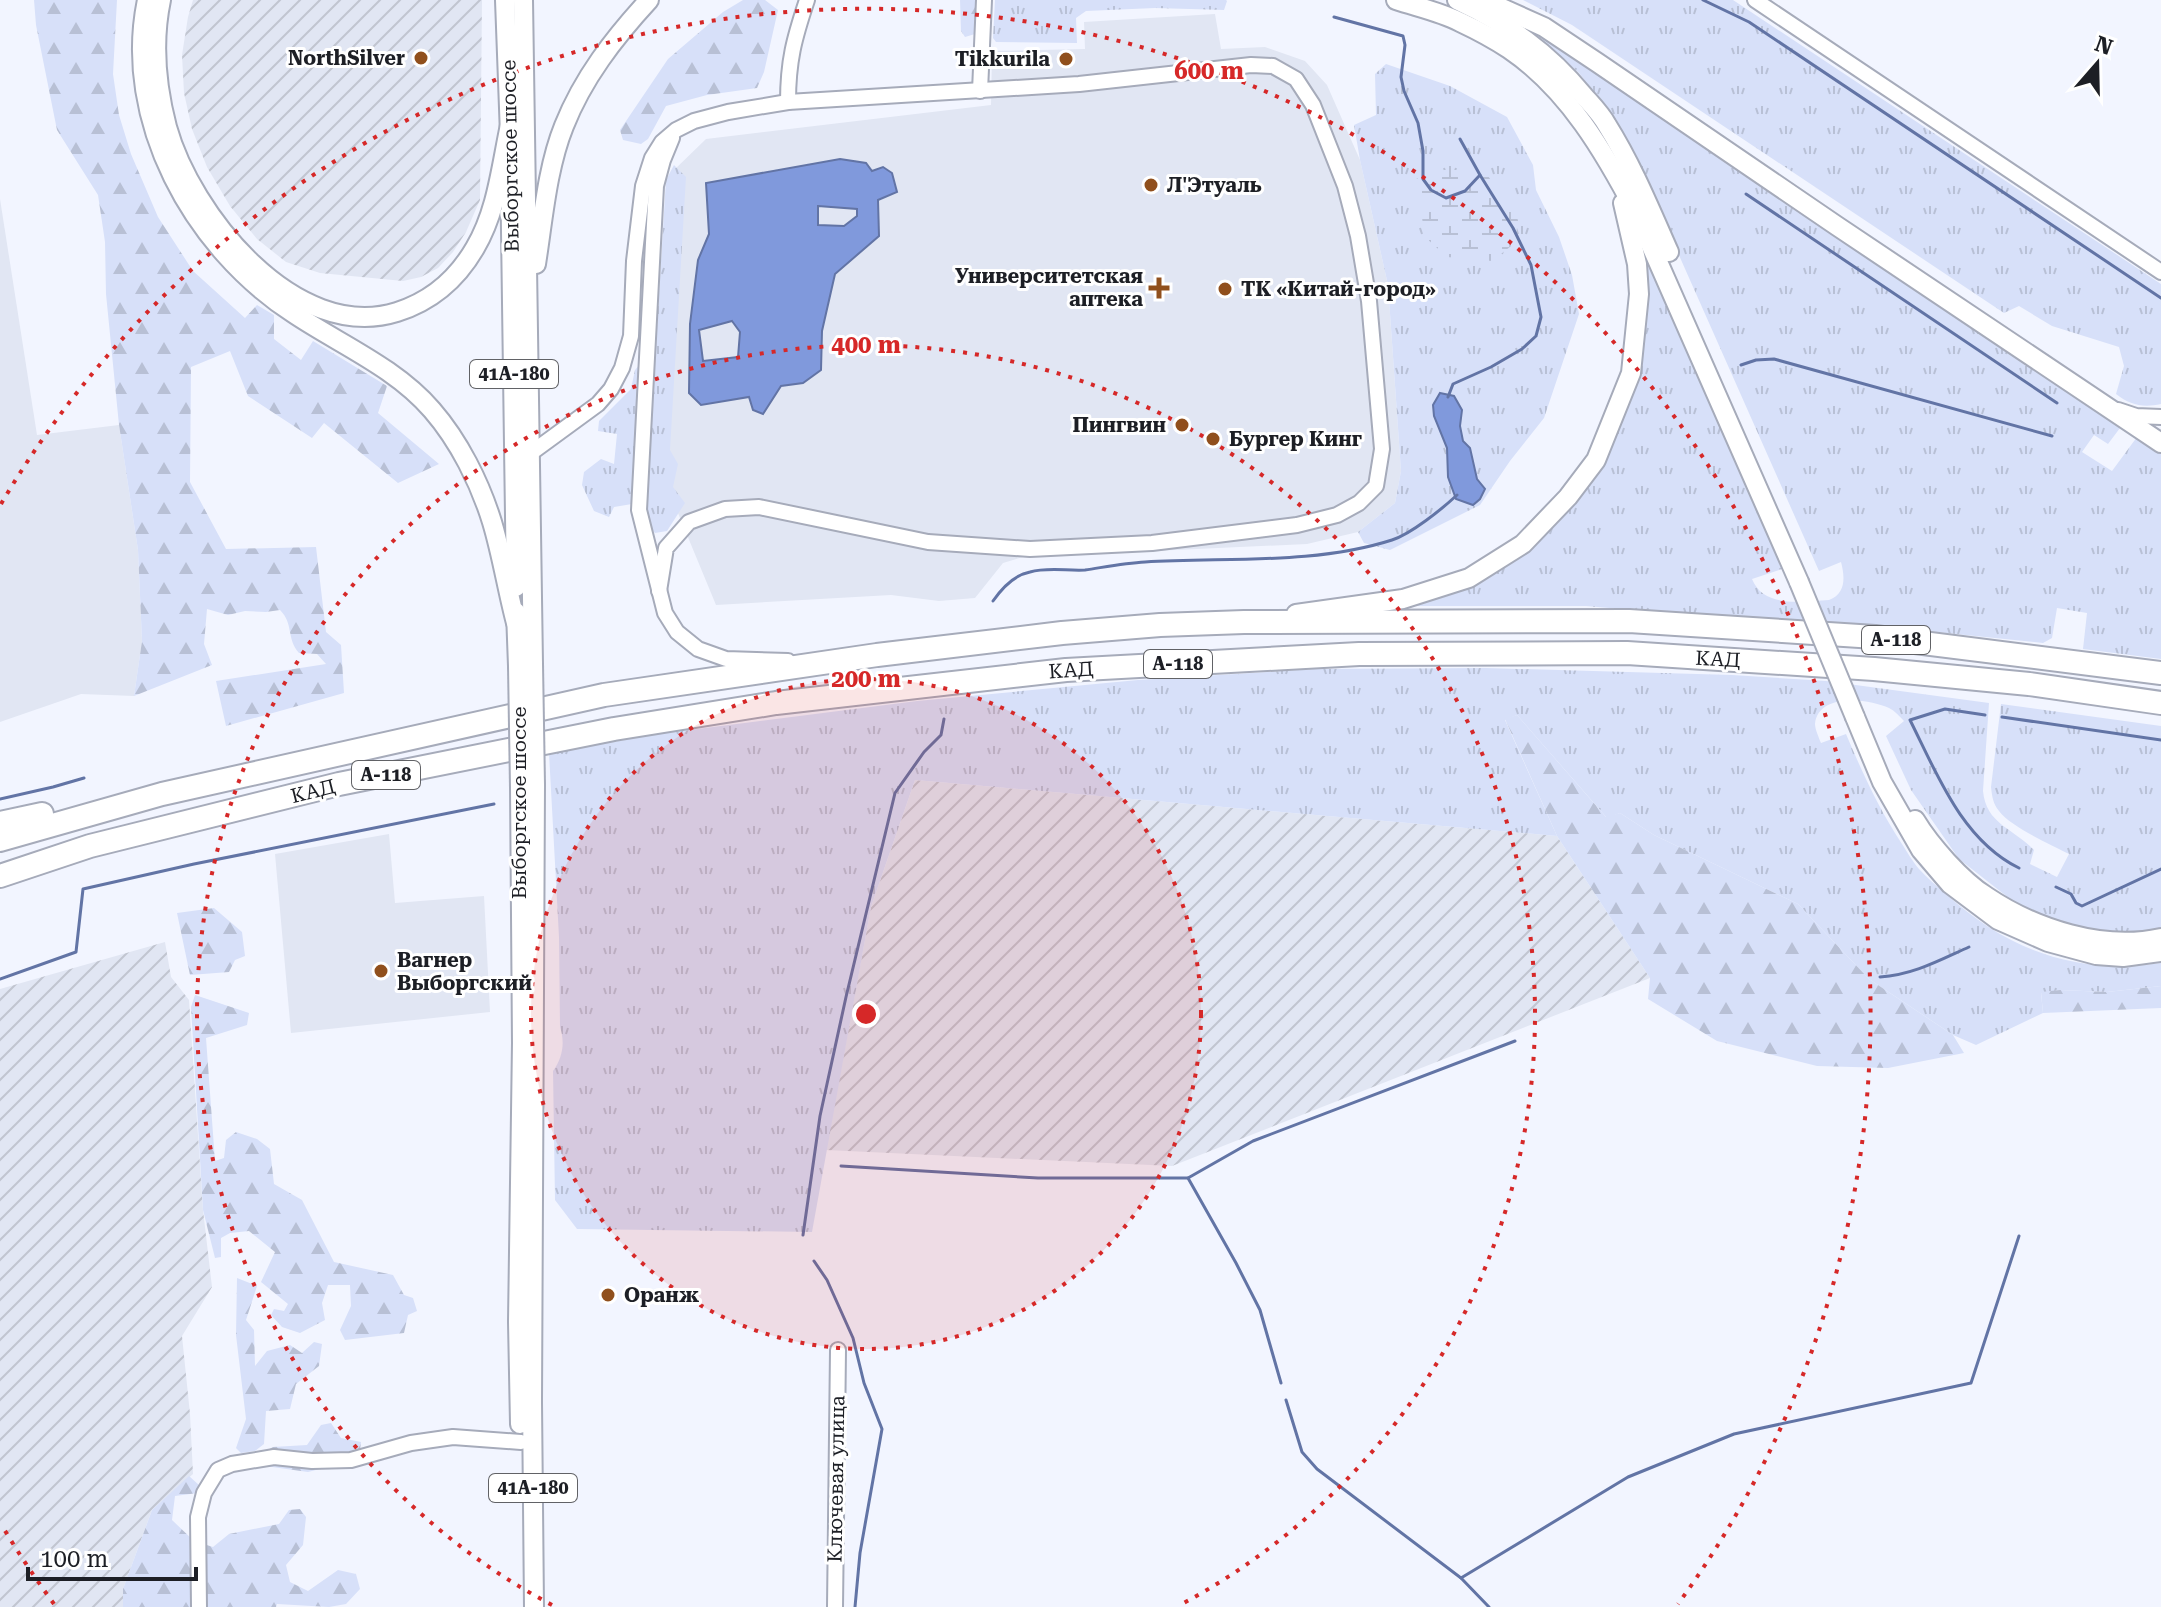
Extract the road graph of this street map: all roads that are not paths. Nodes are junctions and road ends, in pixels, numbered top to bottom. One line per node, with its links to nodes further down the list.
1 (147, 0): 26 (main road)
2 (161, 0): 14 (main road)
3 (505, 0): 14 (main road, Выборгское шоссе / 41А-180)
4 (523, 0): 18 (main road, Выборгское шоссе / 41А-180)
5 (649, 0): 18 (main road)
6 (807, 0): 13 (street)
7 (984, 0): 12 (street)
8 (1396, 0): 16 (main road)
9 (1457, 0): 23 (main road)
10 (1484, 0): 19 (main road)
11 (1755, 0): 17 (street)
12 (980, 91): 13 (street); 24 (street)
13 (788, 102): 15 (street)
14 (510, 125): 26 (main road, Выборгское шоссе / 41А-180)
15 (676, 130): 22 (street); 24 (street)
16 (1612, 166): 23 (main road); 25 (main road)
17 (2161, 272)
18 (528, 323): 22 (main road, Выборгское шоссе / 41А-180)
19 (2108, 407): 20 (street); 21 (main road)
20 (2161, 417)
21 (2161, 443)
22 (531, 453): 27 (main road, Выборгское шоссе / 41А-180)
23 (1803, 582): 33 (main road, bridge)
24 (659, 591): 28 (street)
25 (1244, 622): 28 (highway, КАД / А-118); 29 (highway, КАД / А-118)
26 (516, 623): 27 (main road, Выборгское шоссе / 41А-180)
27 (525, 665): 34 (main road, Выборгское шоссе / 41А-180, bridge)
28 (808, 666): 35 (highway, КАД / А-118)
29 (2161, 673)
30 (2090, 693): 31 (highway, КАД / А-118); 32 (main road); 37 (highway, КАД / А-118)
31 (2161, 703)
32 (2161, 715)
33 (1860, 718): 41 (main road); 42 (main road)
34 (527, 786): 44 (main road, Выборгское шоссе / 41А-180); 47 (main road, Выборгское шоссе / 41А-180)
35 (162, 794): 36 (highway); 38 (highway, КАД / А-118)
36 (0, 823)
37 (159, 829): 39 (highway, КАД / А-118); 40 (highway)
38 (0, 840)
39 (0, 876)
40 (0, 889)
41 (2161, 938)
42 (2161, 952)
43 (838, 1350): 48 (street, Ключевая улица)
44 (521, 1442): 45 (street); 46 (main road, Выборгское шоссе / 41А-180)
45 (199, 1607)
46 (522, 1607)
47 (534, 1607)
48 (835, 1607)

